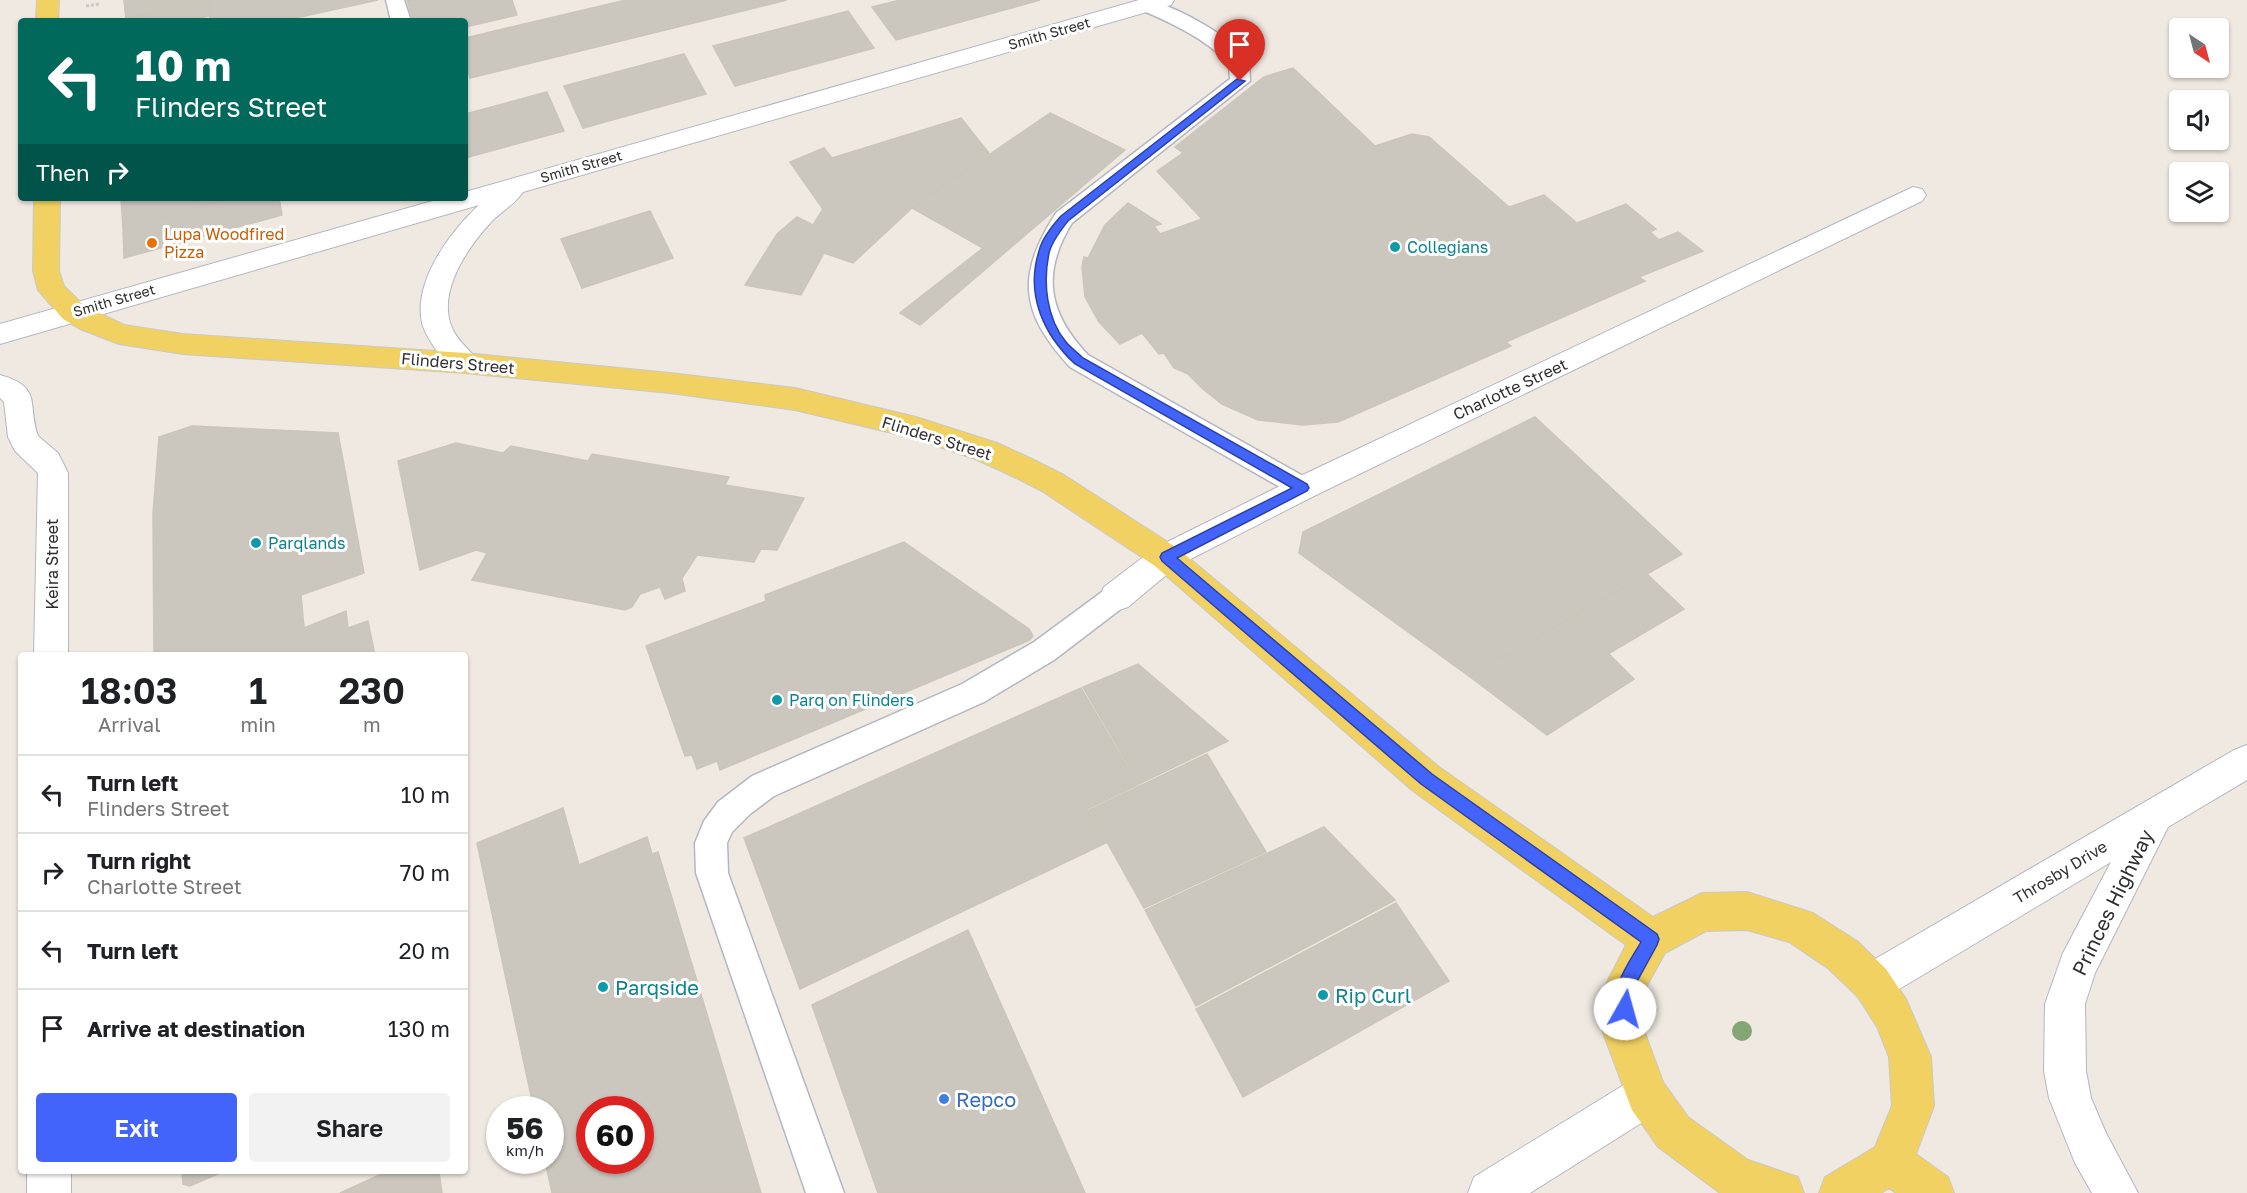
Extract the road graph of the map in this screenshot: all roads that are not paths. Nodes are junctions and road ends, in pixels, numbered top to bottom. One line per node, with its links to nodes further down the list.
1 (48, 0): 4 (main road)
2 (395, 0): 5 (lane)
3 (1155, 2): 6 (street, Smith Street); 15 (lane)
4 (47, 18)
5 (400, 18)
6 (524, 183): 8 (street, Smith Street); 13 (street)
7 (1913, 195): 15 (street, Charlotte Street)
8 (468, 197)
9 (47, 201): 11 (main road)
10 (451, 201): 11 (street, Smith Street)
11 (73, 312): 12 (street, Smith Street); 13 (main road, Flinders Street)
12 (0, 334)
13 (465, 363): 16 (main road, Flinders Street)
14 (0, 385): 18 (street, Keira Street)
15 (1303, 488): 16 (street, Charlotte Street)
16 (1166, 557): 17 (street, Charlotte Street); 21 (main road, Flinders Street)
17 (1116, 597): 27 (lane)
18 (51, 652)
19 (2247, 761): 20 (street, Throsby Drive)
20 (2155, 816): 22 (street, Throsby Drive); 32 (street, Princes Highway)
21 (1651, 939): 22 (main road); 23 (main road)
22 (1872, 983): 24 (main road)
23 (1647, 1095): 28 (street); 29 (main road)
24 (1891, 1161): 30 (main road); 31 (main road)
25 (49, 1174): 26 (street)
26 (49, 1193)
27 (825, 1193)
28 (1490, 1193)
29 (1782, 1193)
30 (1841, 1193)
31 (1932, 1193)
32 (2115, 1193)

